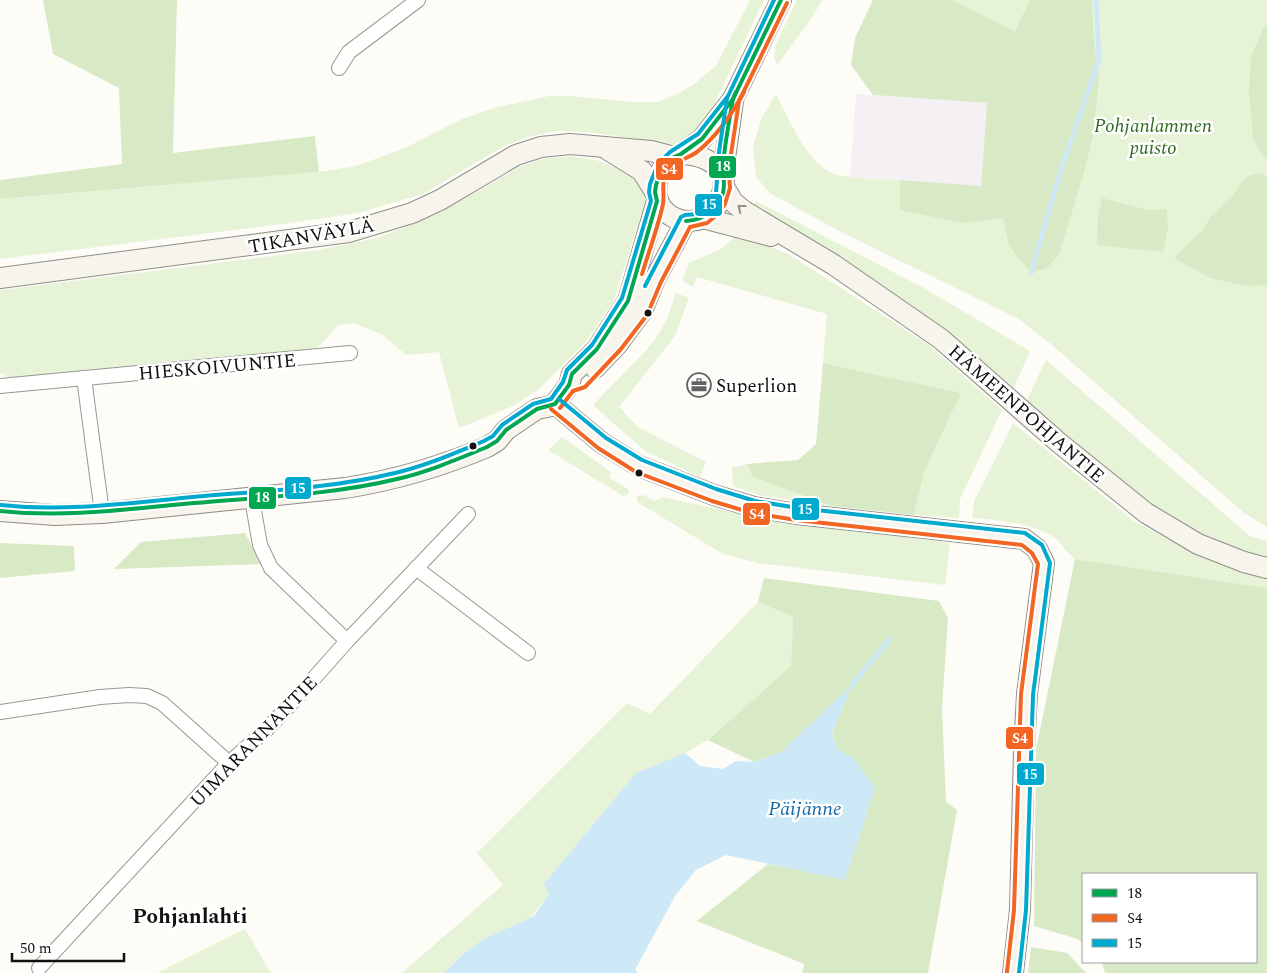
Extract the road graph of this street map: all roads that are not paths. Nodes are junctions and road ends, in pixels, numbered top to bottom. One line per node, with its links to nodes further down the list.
1 (418, 0): 3 (street)
2 (781, 0): 4 (main road)
3 (339, 68)
4 (733, 99): 6 (main road); 7 (main road)
5 (604, 148): 6 (main road, TIKANVÄYLÄ); 8 (main road, TIKANVÄYLÄ); 11 (main road, TIKANVÄYLÄ)
6 (678, 156): 7 (main road); 8 (main road)
7 (723, 180): 9 (main road); 10 (main road, HÄMEENPOHJANTIE, one-way to 7)
8 (656, 197): 9 (main road); 14 (main road)
9 (695, 219): 10 (main road, HÄMEENPOHJANTIE); 14 (main road)
10 (795, 242): 22 (main road, HÄMEENPOHJANTIE)
11 (0, 278)
12 (350, 353): 13 (street, HIESKOIVUNTIE)
13 (84, 378): 15 (street, HIESKOIVUNTIE); 19 (street)
14 (569, 385): 16 (main road)
15 (0, 386)
16 (553, 405): 17 (main road); 28 (main road)
17 (252, 499): 19 (main road); 23 (street)
18 (0, 511): 19 (main road)
19 (102, 513)
20 (468, 514): 21 (street, UIMARANNANTIE)
21 (416, 568): 23 (street, UIMARANNANTIE); 24 (street)
22 (1267, 568)
23 (347, 641): 26 (street, UIMARANNANTIE)
24 (528, 653)
25 (0, 712): 26 (street)
26 (229, 763): 27 (street, UIMARANNANTIE)
27 (39, 968)
28 (1013, 973)

